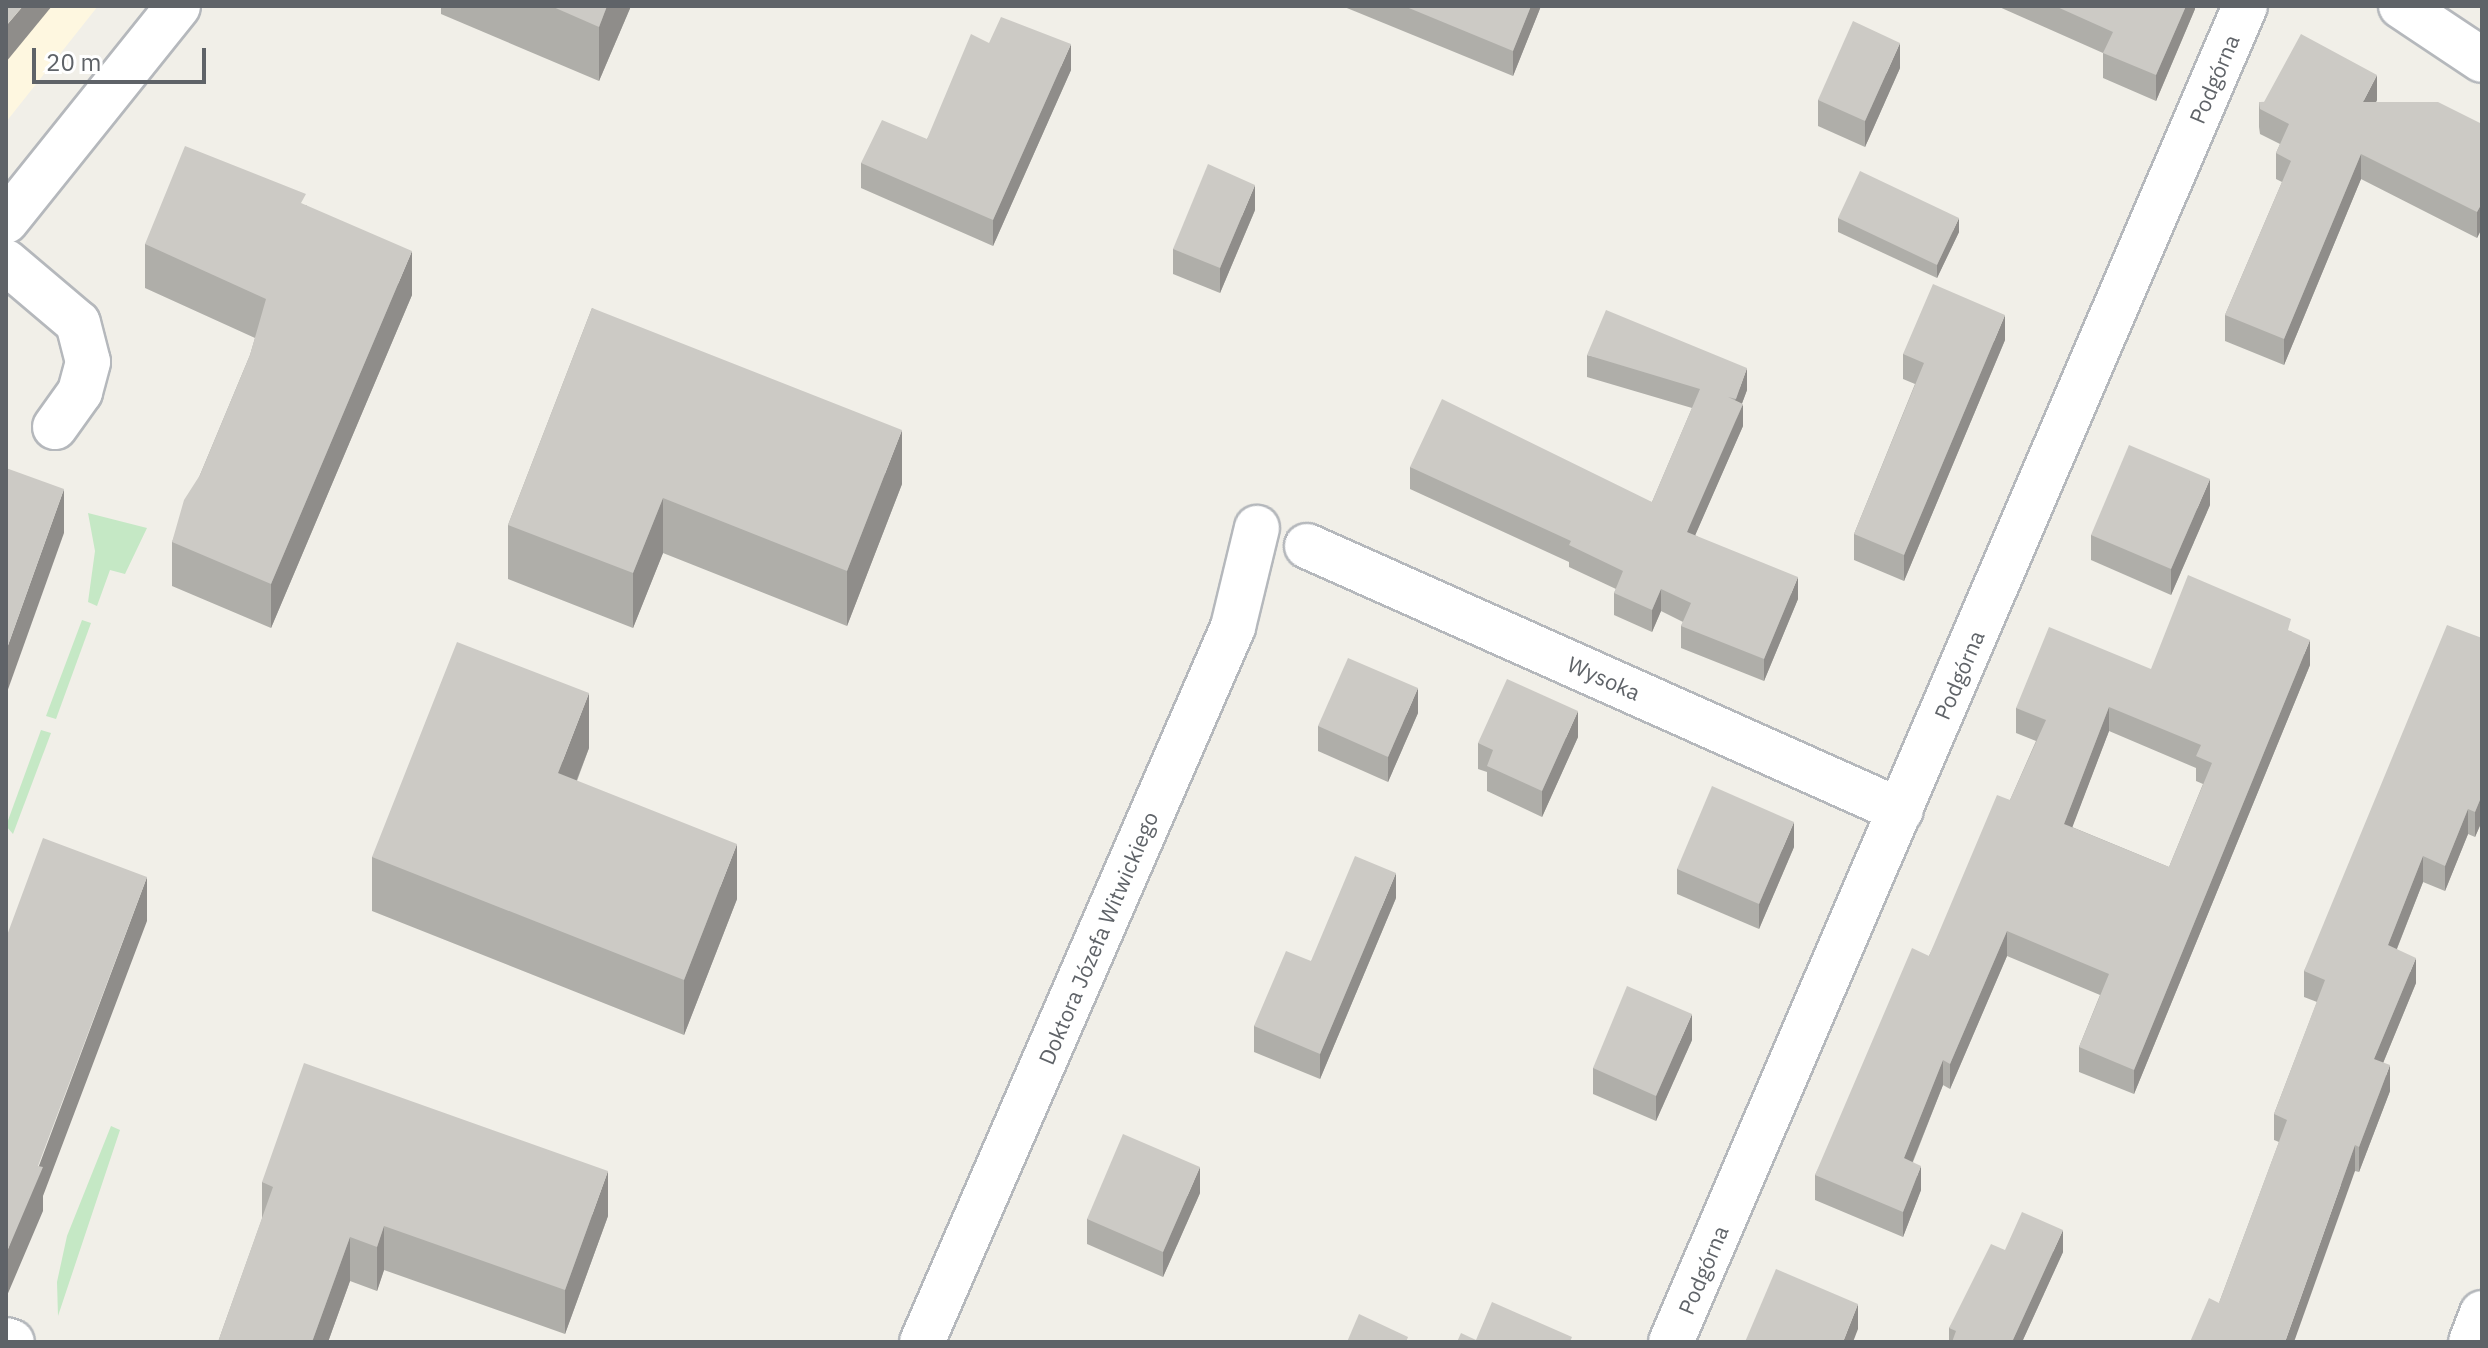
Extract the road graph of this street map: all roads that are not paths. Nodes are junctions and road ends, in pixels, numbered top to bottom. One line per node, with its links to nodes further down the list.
1 (2245, 6): 10 (street, Podgórna)
2 (2401, 6): 4 (street)
3 (170, 9): 5 (street)
4 (2482, 60)
5 (6, 221)
6 (6, 262): 7 (street)
7 (55, 427)
8 (1257, 528): 14 (street, Doktora Józefa Witwickiego)
9 (1307, 546): 10 (street, Wysoka)
10 (1901, 811): 15 (street, Podgórna)
11 (2482, 1313): 16 (street)
12 (6, 1340): 13 (street)
13 (12, 1342)
14 (922, 1342)
15 (1671, 1342)
16 (2471, 1342)

